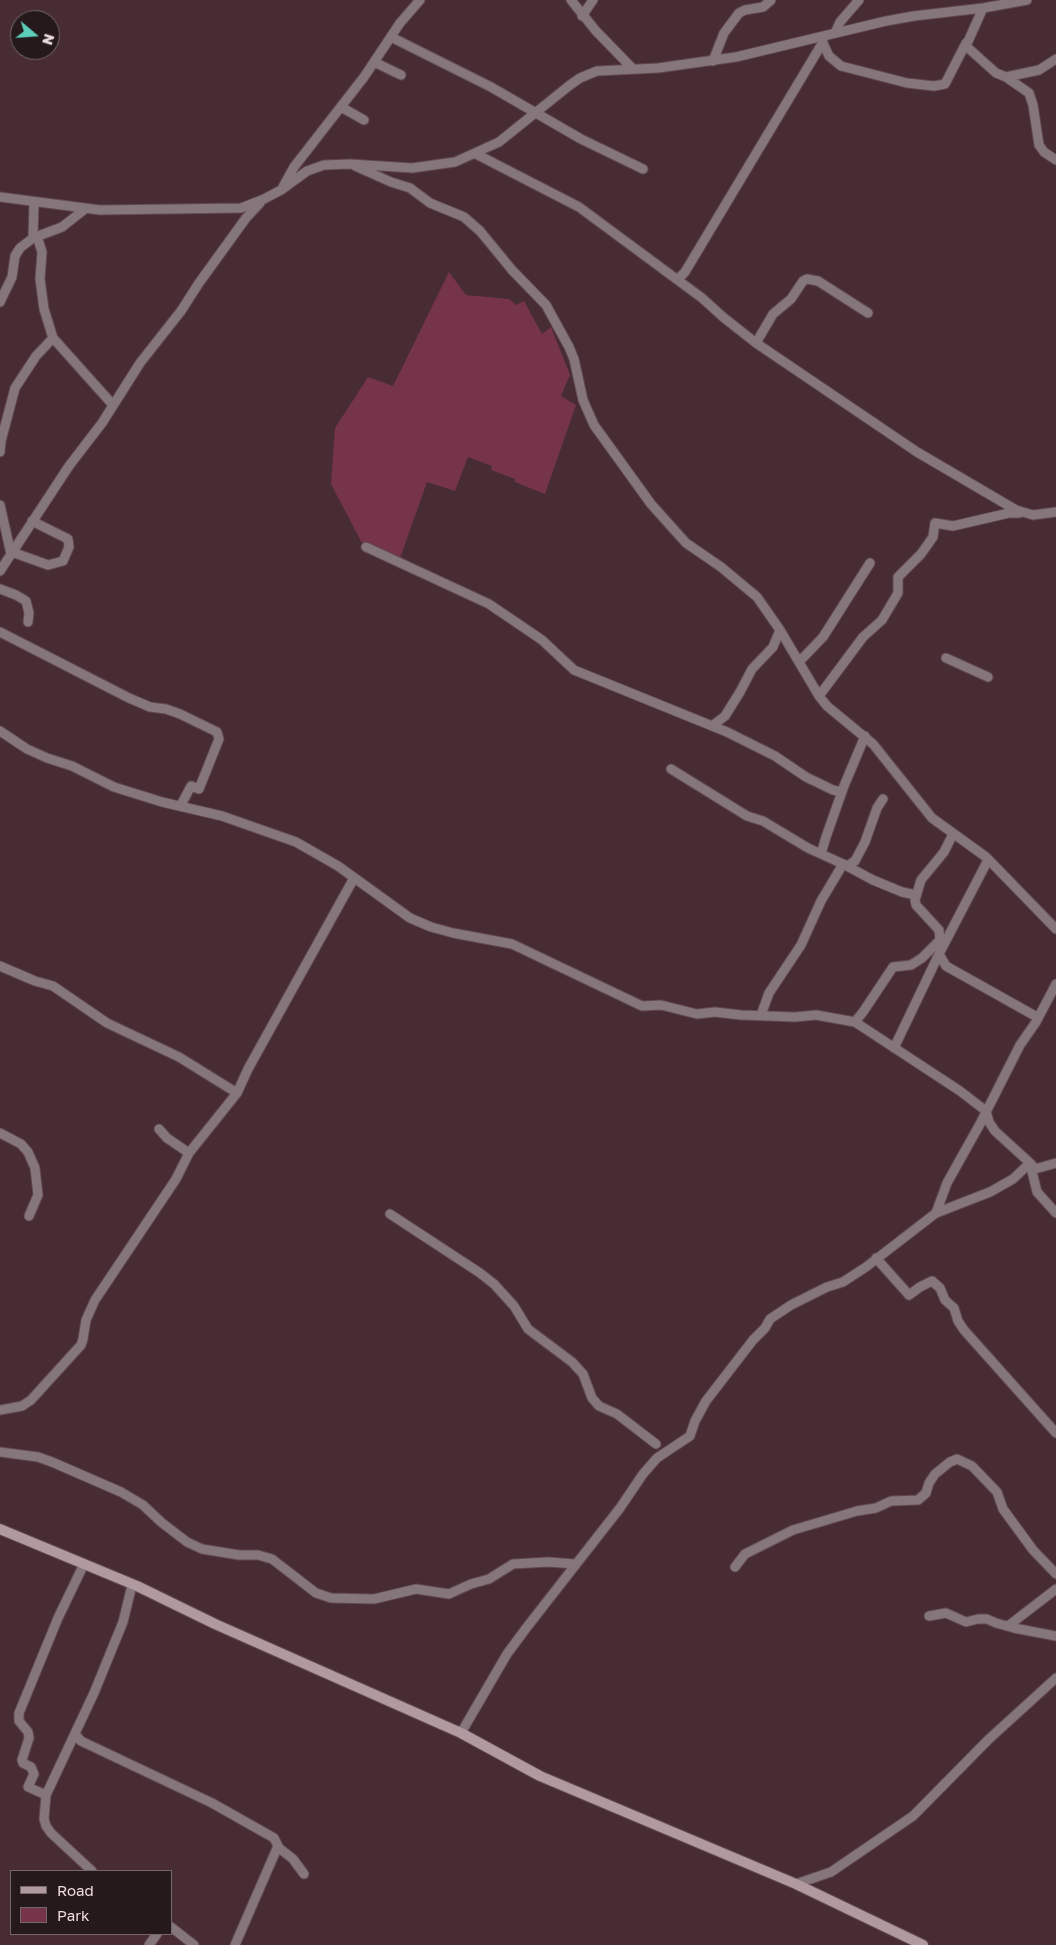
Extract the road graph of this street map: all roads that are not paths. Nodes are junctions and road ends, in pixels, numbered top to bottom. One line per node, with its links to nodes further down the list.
1 (420, 0): 10 (street)
2 (570, 0): 8 (street)
3 (593, 0): 8 (street)
4 (771, 0): 14 (street)
5 (859, 0): 9 (street)
6 (1027, 0): 7 (street)
7 (983, 8): 9 (street); 12 (street)
8 (582, 16): 16 (street)
9 (835, 33): 11 (street)
10 (391, 37): 15 (street); 20 (street)
11 (821, 39): 12 (street); 14 (street); 32 (street)
12 (966, 43): 18 (street)
13 (1056, 58): 18 (street)
14 (713, 61): 16 (street)
15 (374, 62): 17 (street); 19 (street)
16 (632, 68): 20 (street)
17 (401, 75)
18 (1006, 77): 23 (street)
19 (341, 107): 21 (street); 26 (street)
20 (536, 113): 22 (street); 25 (street)
21 (364, 120)
22 (476, 154): 24 (street); 32 (street)
23 (1056, 160)
24 (350, 164): 26 (street); 50 (street)
25 (643, 169)
26 (281, 190): 28 (street)
27 (0, 197): 29 (street)
28 (264, 199): 30 (street); 37 (street)
29 (34, 202): 30 (street); 31 (street)
30 (85, 209): 31 (street)
31 (35, 237): 33 (street); 35 (street)
32 (678, 279): 36 (street)
33 (0, 302)
34 (868, 313): 36 (street)
35 (53, 338): 37 (street); 38 (street)
36 (756, 343): 40 (street)
37 (113, 405): 42 (street)
38 (0, 452)
39 (0, 504): 43 (street)
40 (1024, 512): 41 (street); 55 (street)
41 (1056, 512)
42 (32, 521): 45 (street); 45 (street)
43 (3, 536): 45 (street)
44 (366, 548): 56 (street)
45 (11, 553): 47 (street)
46 (870, 563): 53 (street)
47 (0, 571)
48 (0, 589): 49 (street)
49 (28, 622)
50 (780, 630): 53 (street); 56 (street)
51 (0, 632): 62 (street)
52 (946, 658): 54 (street)
53 (799, 662): 55 (street)
54 (988, 677)
55 (819, 696): 58 (street)
56 (712, 726): 60 (street)
57 (0, 732): 62 (street)
58 (864, 736): 60 (street); 63 (street)
59 (671, 769): 64 (street)
60 (842, 792): 64 (street)
61 (883, 799): 66 (street)
62 (182, 805): 67 (street)
63 (953, 834): 65 (street); 68 (street)
64 (821, 854): 66 (street)
65 (988, 860): 69 (street); 70 (street)
66 (845, 865): 68 (street); 73 (street)
67 (354, 878): 73 (street); 77 (street)
68 (916, 895): 75 (street)
69 (1056, 928)
70 (939, 954): 74 (street); 76 (street)
71 (0, 966): 77 (street)
72 (1056, 984): 74 (street)
73 (761, 1015): 75 (street)
74 (1037, 1016): 78 (street)
75 (855, 1022): 76 (street)
76 (894, 1048): 78 (street)
77 (238, 1093): 81 (street)
78 (986, 1111): 82 (street); 84 (street)
79 (159, 1129): 81 (street)
80 (0, 1133): 87 (street)
81 (189, 1153): 89 (street)
82 (1030, 1163): 83 (street); 84 (street); 85 (street)
83 (1056, 1163)
84 (936, 1213): 88 (street)
85 (1056, 1213)
86 (390, 1214): 91 (street)
87 (29, 1216)
88 (876, 1258): 90 (street); 95 (street)
89 (0, 1410)
90 (1056, 1433)
91 (656, 1444)
92 (0, 1452): 95 (street)
93 (0, 1529): 94 (street)
94 (84, 1564): 98 (street); 106 (street)
95 (575, 1564): 104 (street)
96 (735, 1567): 97 (street)
97 (1056, 1574)
98 (132, 1585): 104 (street); 105 (street)
99 (1056, 1589): 101 (street)
100 (929, 1616): 101 (street)
101 (1008, 1626): 102 (street)
102 (1056, 1636)
103 (1056, 1678): 110 (street)
104 (462, 1733): 110 (street)
105 (75, 1734): 106 (street); 107 (street)
106 (46, 1795): 108 (street)
107 (278, 1846): 109 (street); 113 (street)
108 (91, 1870)
109 (304, 1874)
110 (796, 1884): 114 (street)
111 (172, 1928): 112 (street)
112 (194, 1945)
113 (235, 1945)
114 (923, 1945)

